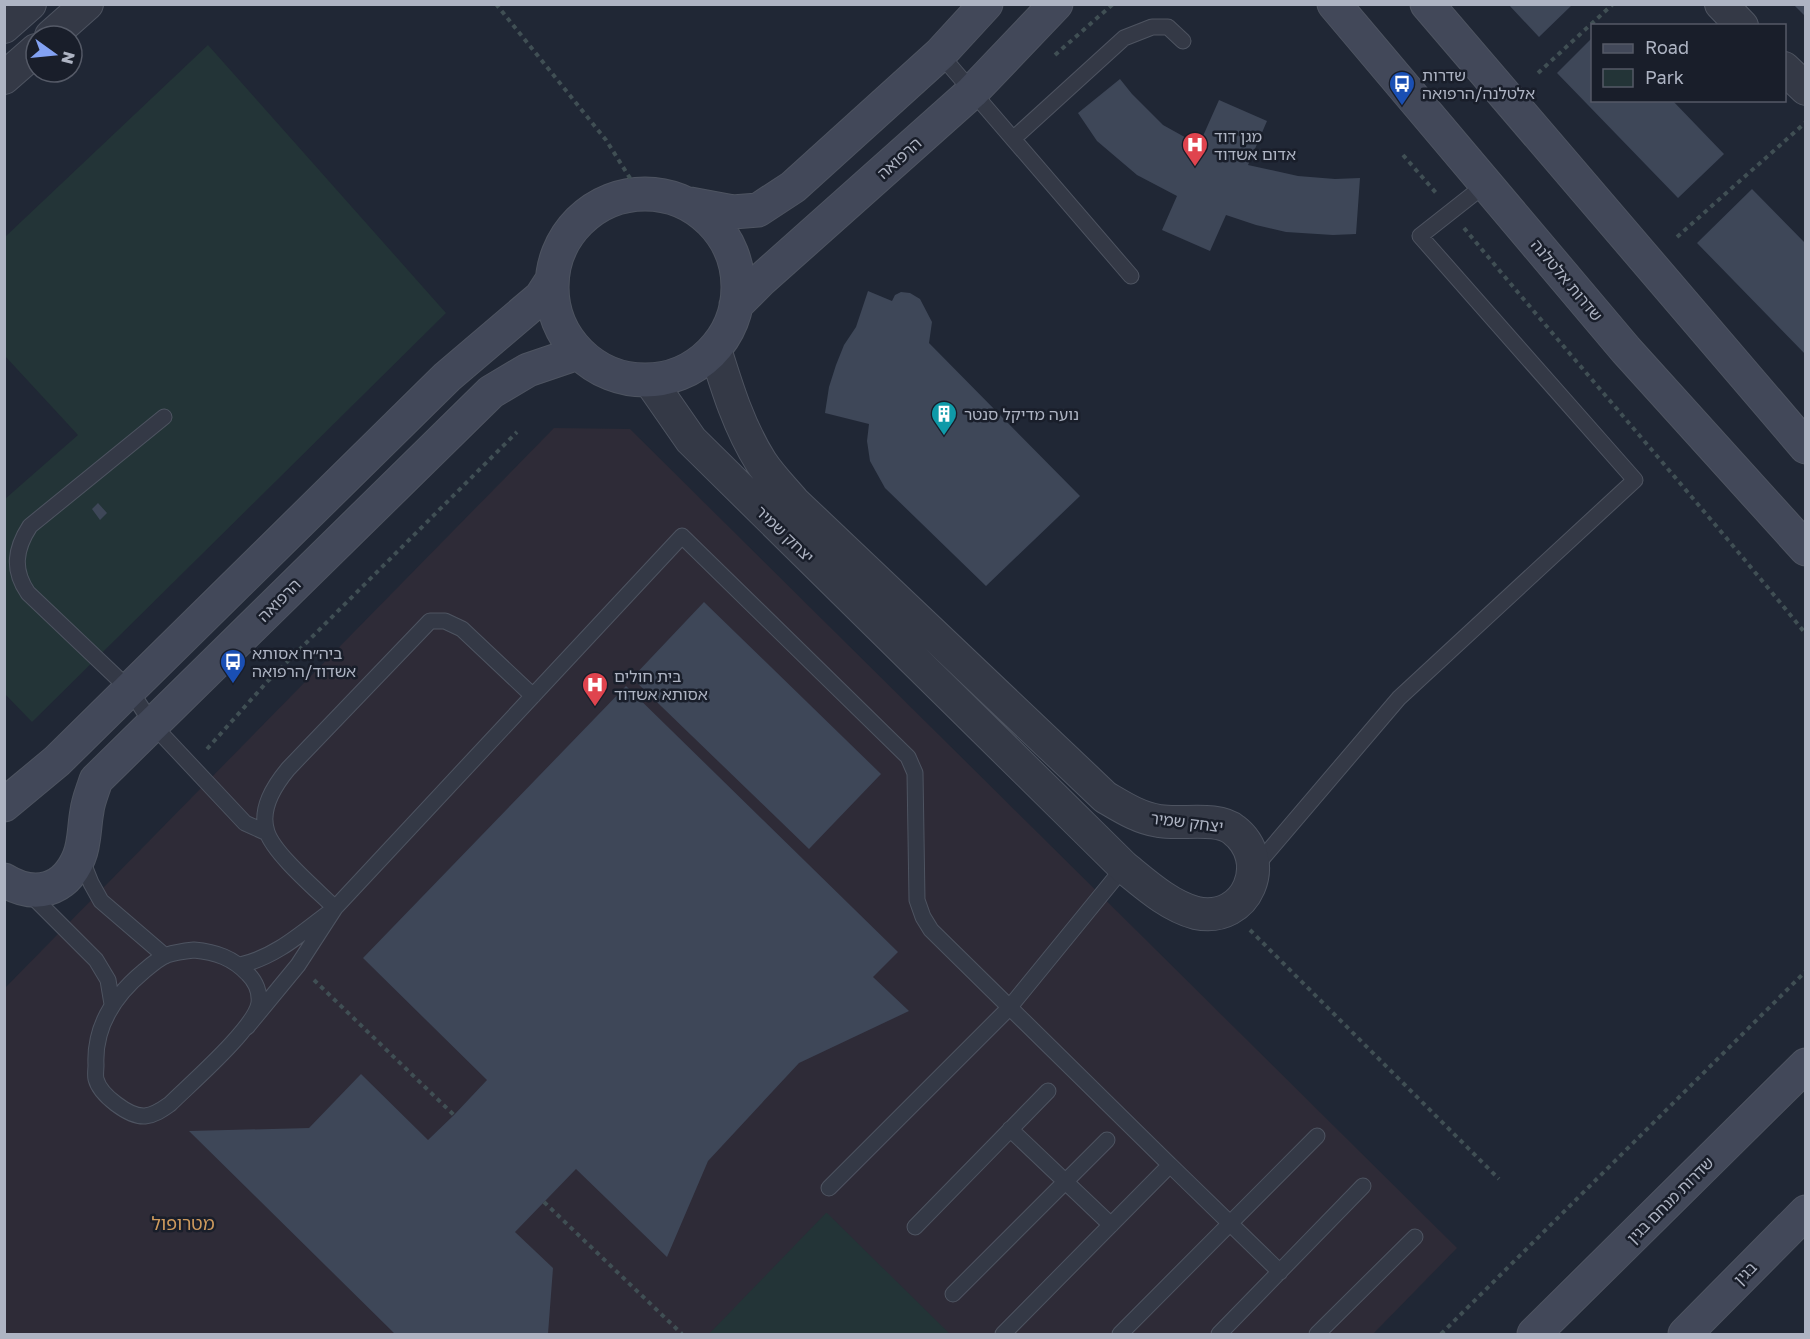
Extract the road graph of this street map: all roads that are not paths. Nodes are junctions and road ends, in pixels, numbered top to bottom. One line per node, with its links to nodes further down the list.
1 (30, 4): 10 (street)
2 (87, 4): 8 (street)
3 (986, 4): 12 (street)
4 (1056, 4): 17 (street, הרפואה)
5 (1334, 4): 19 (street, שדרות אלטלנה)
6 (1427, 4): 28 (street)
7 (1721, 4): 9 (street)
8 (64, 24)
9 (1740, 24)
10 (4, 27)
11 (1183, 41): 18 (lane)
12 (940, 54): 17 (lane); 20 (street)
13 (24, 60): 15 (street)
14 (1786, 69): 16 (street)
15 (4, 78)
16 (1806, 89)
17 (972, 92): 18 (lane); 23 (street, הרפואה)
18 (1013, 139): 21 (lane)
19 (1486, 184): 29 (street, שדרות אלטלנה); 37 (lane)
20 (688, 204): 22 (street); 23 (street)
21 (1131, 276)
22 (552, 280): 25 (street); 30 (street)
23 (736, 305): 24 (street)
24 (715, 349): 26 (street); 37 (street, יצחק שמיר)
25 (578, 353): 26 (street); 32 (street, הרפואה)
26 (650, 381): 36 (street, יצחק שמיר)
27 (164, 417): 30 (lane)
28 (1806, 447)
29 (1806, 549)
30 (130, 690): 32 (lane); 33 (street)
31 (533, 696): 34 (lane); 39 (lane); 43 (lane)
32 (153, 724): 34 (lane); 35 (street, הרפואה)
33 (4, 805)
34 (267, 833): 39 (lane)
35 (80, 855): 38 (street, הרפואה); 40 (lane)
36 (1124, 867): 37 (street, יצחק שמיר); 43 (lane)
37 (1253, 869)
38 (16, 885): 42 (lane)
39 (335, 908): 41 (lane); 44 (lane)
40 (165, 956): 41 (lane); 42 (lane)
41 (240, 964): 44 (lane)
42 (112, 1004): 44 (lane)
43 (1009, 1008): 50 (lane); 53 (lane)
44 (247, 1027)
45 (1806, 1065): 65 (street, שדרות מנחם בגין)
46 (1048, 1091): 47 (lane)
47 (1010, 1130): 51 (lane); 57 (lane)
48 (1317, 1136): 55 (lane)
49 (1107, 1140): 51 (lane)
50 (1170, 1165): 55 (lane); 56 (lane)
51 (1065, 1182): 56 (lane); 60 (lane)
52 (1363, 1186): 59 (lane)
53 (830, 1188)
54 (1806, 1212): 66 (street, בגין)
55 (1230, 1224): 59 (lane); 62 (lane)
56 (1111, 1225): 61 (lane)
57 (915, 1227)
58 (1414, 1237): 64 (lane)
59 (1280, 1272): 63 (lane)
60 (953, 1294)
61 (1003, 1335)
62 (1120, 1335)
63 (1219, 1335)
64 (1317, 1335)
65 (1534, 1335)
66 (1685, 1335)

